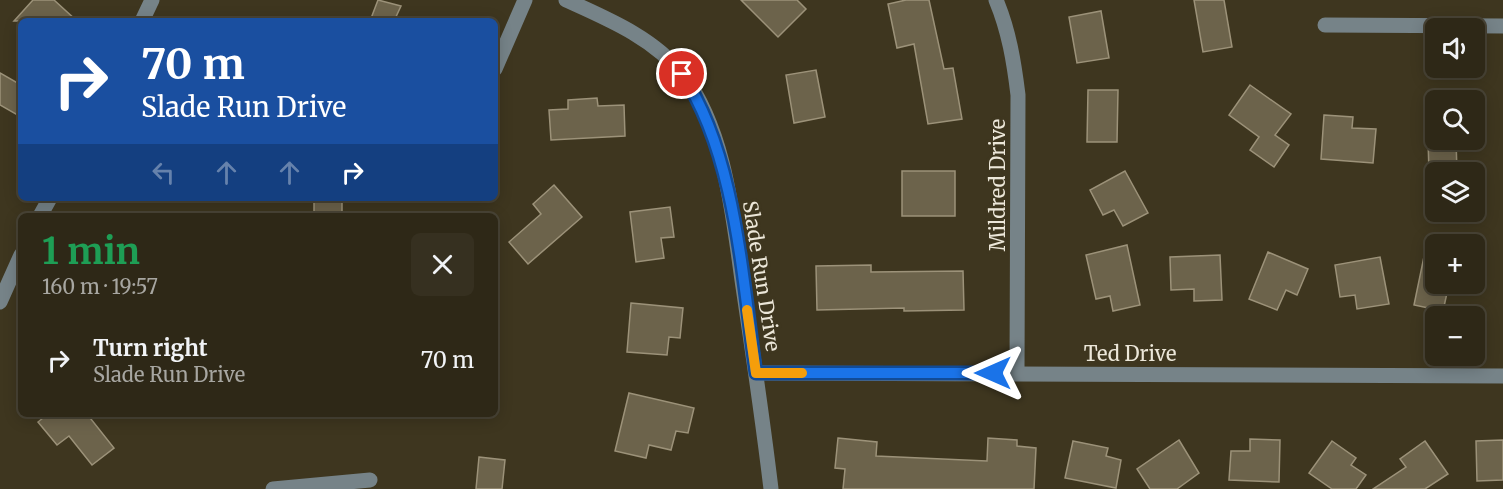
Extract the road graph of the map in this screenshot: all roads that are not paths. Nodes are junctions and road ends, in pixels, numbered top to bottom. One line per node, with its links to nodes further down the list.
1 (152, 0): 5 (street)
2 (525, 0): 8 (street)
3 (566, 0): 11 (street, Slade Run Drive)
4 (996, 0): 12 (street, Mildred Drive)
5 (143, 18)
6 (1325, 25): 7 (street)
7 (1503, 26)
8 (498, 62)
9 (18, 262): 10 (street)
10 (0, 302)
11 (756, 373): 12 (street, Ted Drive); 16 (street, Slade Run Drive)
12 (1017, 373): 13 (street, Ted Drive)
13 (1503, 376)
14 (370, 480): 15 (street)
15 (273, 489)
16 (771, 489)

